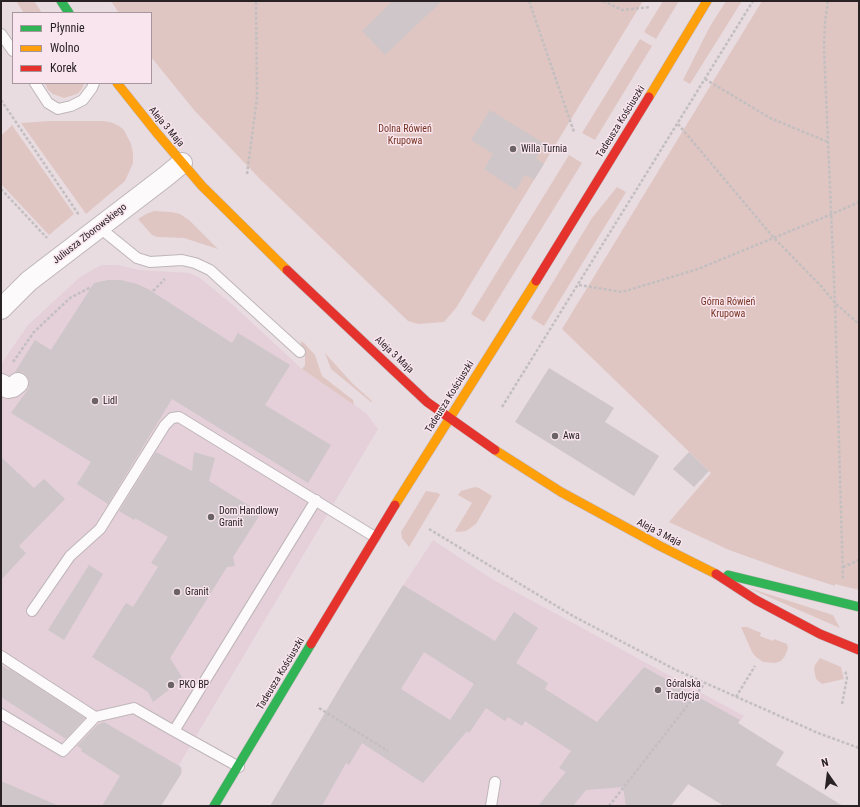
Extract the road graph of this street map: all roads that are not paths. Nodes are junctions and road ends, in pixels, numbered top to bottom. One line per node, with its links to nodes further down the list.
1 (61, 1): 3 (street)
2 (707, 1): 13 (street, Tadeusza Kościuszki)
3 (68, 12)
4 (1, 34): 5 (lane)
5 (12, 50)
6 (36, 84): 7 (lane)
7 (94, 84)
8 (118, 84): 9 (street, Aleja 3 Maja)
9 (182, 163): 10 (street, Juliusza Zborowskiego); 13 (street, Aleja 3 Maja)
10 (100, 228): 11 (street, Juliusza Zborowskiego); 12 (lane)
11 (1, 309)
12 (300, 352)
13 (450, 418): 15 (street, Tadeusza Kościuszki); 16 (street, Aleja 3 Maja)
14 (316, 500): 15 (lane); 18 (lane); 23 (lane)
15 (375, 537): 24 (street, Tadeusza Kościuszki)
16 (713, 572): 17 (street, Aleja 3 Maja); 19 (street, Aleja 3 Maja)
17 (859, 608)
18 (32, 611)
19 (859, 650)
20 (1, 656): 22 (lane)
21 (1, 714): 22 (lane)
22 (95, 717): 23 (lane)
23 (174, 731): 24 (lane)
24 (239, 767): 26 (street, Tadeusza Kościuszki)
25 (495, 782): 27 (lane)
26 (214, 806)
27 (491, 806)

